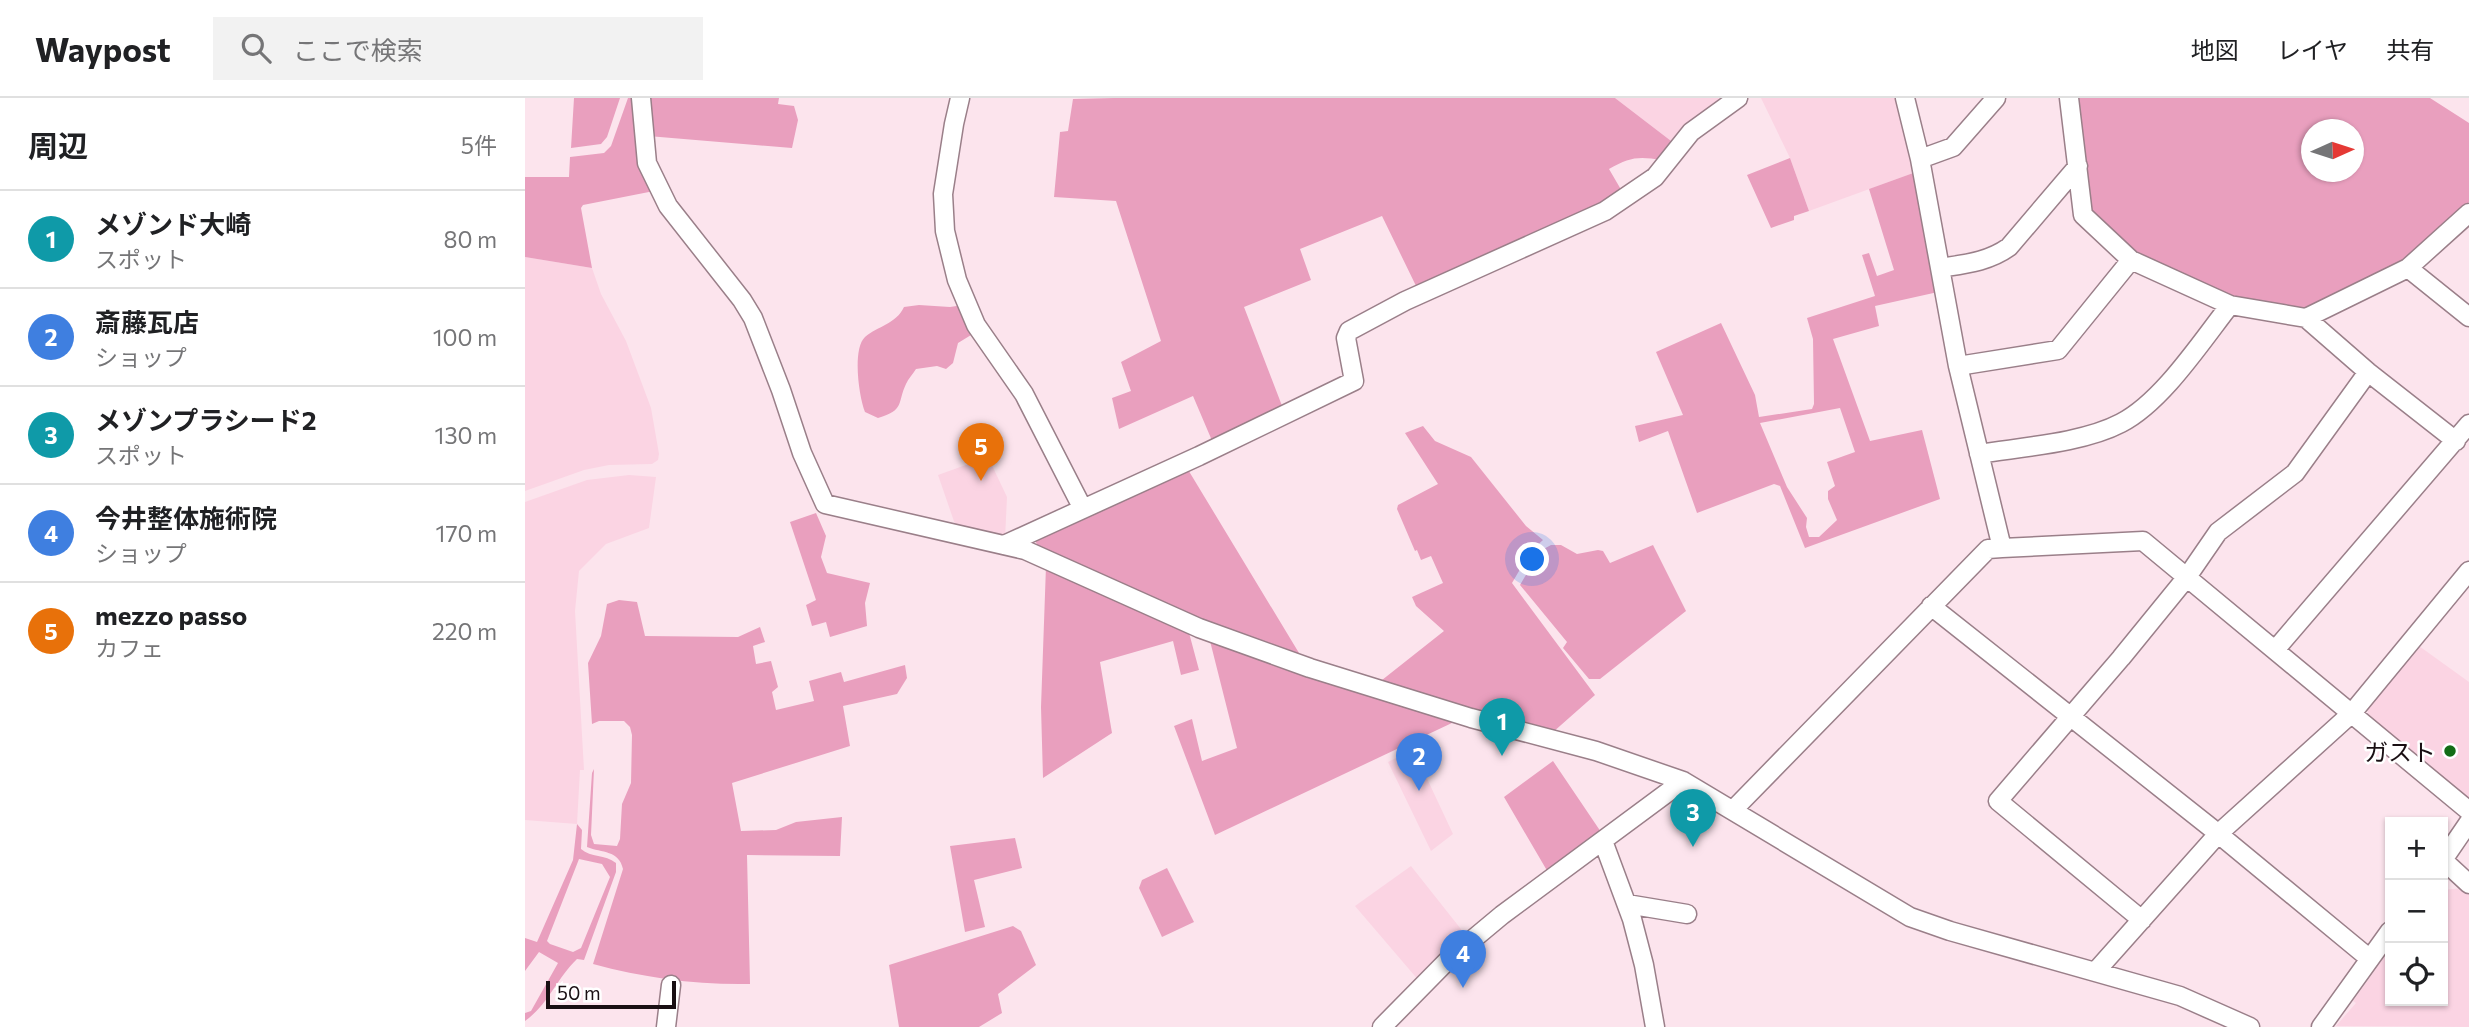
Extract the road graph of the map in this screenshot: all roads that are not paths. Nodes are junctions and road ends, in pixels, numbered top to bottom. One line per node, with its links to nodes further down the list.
1 (642, 98): 22 (street)
2 (960, 98): 21 (street)
3 (1738, 98): 21 (street)
4 (1905, 98): 7 (street)
5 (1996, 98): 7 (street)
6 (2070, 98): 8 (street)
7 (1920, 159): 11 (street)
8 (2078, 166): 10 (street); 11 (street)
9 (2469, 213): 12 (street)
10 (2131, 260): 13 (street); 16 (street)
11 (1940, 268): 16 (street)
12 (2408, 268): 14 (street); 15 (street)
13 (2230, 305): 15 (street); 20 (street)
14 (2469, 317)
15 (2306, 318): 17 (street)
16 (1958, 366): 20 (street)
17 (2368, 372): 19 (street); 25 (street)
18 (2469, 424): 19 (street)
19 (2456, 440): 27 (street)
20 (1979, 454): 23 (street)
21 (1083, 509): 22 (street)
22 (1004, 545): 30 (street)
23 (2002, 548): 25 (street); 26 (street)
24 (2469, 571): 28 (street)
25 (2187, 577): 27 (street); 29 (street)
26 (1931, 606): 29 (street); 31 (street)
27 (2275, 650): 28 (street)
28 (2352, 713): 32 (street); 34 (street)
29 (2072, 716): 34 (street); 41 (street)
30 (1683, 780): 31 (street); 35 (street)
31 (1733, 810): 44 (street)
32 (2469, 811)
33 (2469, 822): 36 (street)
34 (2218, 834): 41 (street); 43 (street)
35 (1603, 841): 39 (street); 47 (street)
36 (2448, 853)
37 (2448, 865): 38 (street)
38 (2469, 884)
39 (1627, 904): 40 (street); 48 (street)
40 (1687, 914)
41 (2142, 920): 44 (street)
42 (2385, 938): 43 (street)
43 (2370, 959): 50 (street)
44 (2096, 971): 49 (street)
45 (671, 985): 46 (street)
46 (666, 1027)
47 (1382, 1027)
48 (1655, 1027)
49 (2250, 1027)
50 (2321, 1027)

